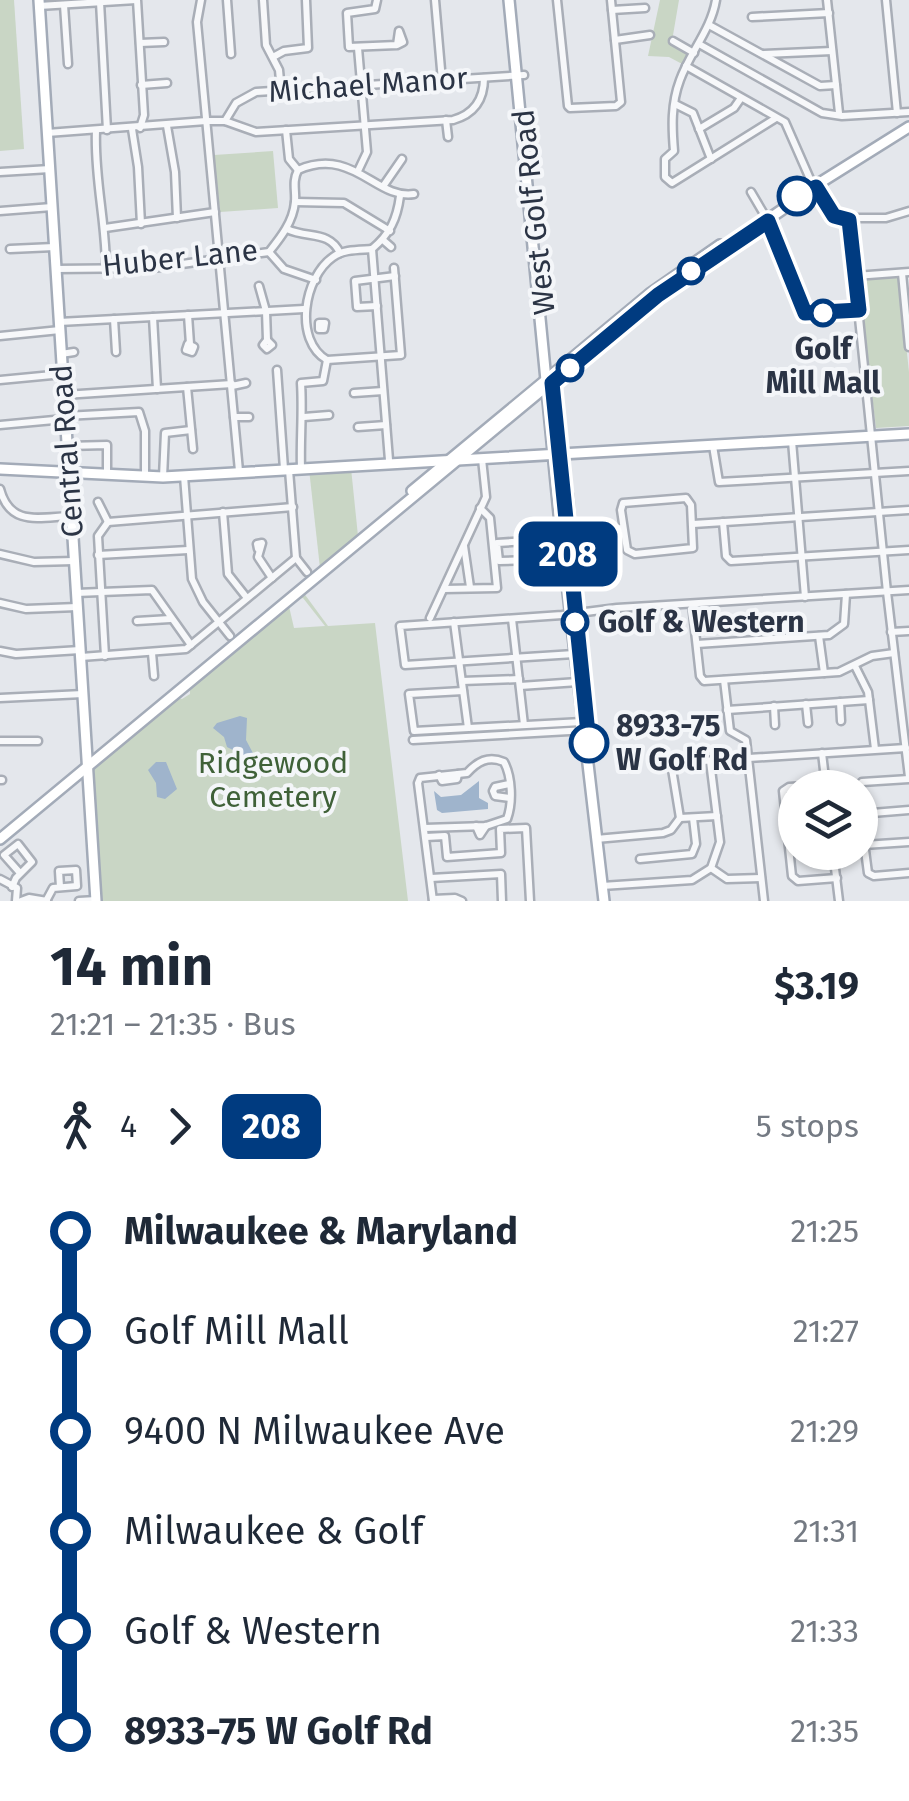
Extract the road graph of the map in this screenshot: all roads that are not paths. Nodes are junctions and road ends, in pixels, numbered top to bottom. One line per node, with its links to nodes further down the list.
1 (136, 0): 14 (street); 26 (street)
2 (201, 0): 52 (street)
3 (227, 0): 32 (street)
4 (263, 0): 34 (street)
5 (306, 0): 34 (street)
6 (377, 0): 29 (street)
7 (435, 0): 39 (street)
8 (511, 0): 37 (main road, West Golf Road)
9 (557, 0): 23 (street)
10 (611, 0): 18 (street)
11 (716, 0): 21 (street)
12 (827, 0): 19 (street)
13 (886, 0): 48 (street)
14 (100, 2): 16 (street); 59 (street)
15 (39, 3): 16 (street); 62 (main road, Central Road)
16 (64, 4): 35 (street)
17 (644, 8): 18 (street)
18 (612, 10): 23 (street)
19 (828, 13): 20 (street); 30 (street)
20 (752, 17)
21 (709, 25): 27 (street); 33 (street)
22 (650, 35): 23 (street)
23 (615, 40)
24 (673, 40): 31 (street)
25 (164, 42): 26 (street)
26 (140, 43): 41 (street)
27 (699, 44): 31 (street); 49 (street)
28 (397, 45): 29 (street)
29 (358, 48): 43 (street)
30 (832, 51): 33 (street); 42 (street)
31 (694, 52): 36 (street)
32 (231, 54)
33 (764, 54): 42 (street)
34 (273, 57): 44 (street)
35 (68, 64)
36 (686, 66): 45 (street); 46 (street)
37 (520, 76): 38 (street, Michael Manor); 122 (main road, West Golf Road); 127 (main road, West Golf Road)
38 (484, 78): 39 (street, Michael Manor); 51 (street)
39 (442, 81): 43 (street, Michael Manor)
40 (166, 83): 41 (street)
41 (141, 85): 57 (street)
42 (836, 85): 49 (street)
43 (362, 86): 44 (street, Michael Manor); 55 (street)
44 (281, 91): 53 (street, Michael Manor)
45 (740, 98): 50 (street); 58 (street)
46 (675, 104): 58 (street); 65 (street)
47 (909, 112): 48 (street)
48 (897, 113): 49 (street)
49 (839, 114)
50 (776, 118): 65 (street); 71 (street)
51 (446, 120): 55 (street); 63 (street)
52 (206, 121): 53 (street); 54 (street); 79 (street)
53 (225, 121): 60 (street)
54 (167, 126): 57 (street); 80 (street)
55 (365, 126): 60 (street); 68 (street)
56 (909, 127): 71 (main road)
57 (136, 128): 59 (street); 83 (street)
58 (699, 129): 65 (street)
59 (107, 130): 61 (street)
60 (286, 130): 67 (street)
61 (96, 131): 62 (street); 84 (street)
62 (47, 133): 66 (main road, Central Road)
63 (448, 137)
64 (402, 159): 70 (street)
65 (711, 159)
66 (50, 169): 69 (street); 76 (main road, Central Road)
67 (298, 170): 68 (street); 75 (street, Huber Lane)
68 (358, 171): 70 (street)
69 (0, 172)
70 (384, 185): 74 (street)
71 (816, 187): 81 (main road); 82 (street)
72 (751, 192): 81 (street)
73 (414, 194): 74 (street)
74 (400, 196): 86 (street)
75 (295, 202): 85 (street, Huber Lane); 86 (street)
76 (52, 208): 77 (street); 88 (main road, Central Road)
77 (0, 211)
78 (909, 211): 82 (street)
79 (215, 212): 80 (street); 94 (street)
80 (177, 218): 83 (street)
81 (767, 218): 123 (main road); 127 (main road)
82 (849, 220): 98 (street)
83 (141, 224): 84 (street)
84 (104, 228): 95 (street)
85 (287, 229): 92 (street, Huber Lane); 93 (street)
86 (390, 231): 87 (street)
87 (383, 240): 89 (street); 91 (street)
88 (54, 247): 90 (street); 96 (main road, Central Road)
89 (391, 247)
90 (10, 249)
91 (372, 250): 93 (street); 99 (street)
92 (269, 252): 94 (street, Huber Lane); 100 (street)
93 (340, 254): 100 (street)
94 (219, 257): 95 (street, Huber Lane); 105 (street)
95 (106, 268): 96 (street, Huber Lane)
96 (56, 269): 110 (main road, Central Road)
97 (905, 273): 98 (street); 106 (street)
98 (855, 276): 145 (street)
99 (375, 278): 102 (street); 102 (street); 120 (street)
100 (316, 285): 103 (street)
101 (260, 286): 104 (street)
102 (377, 306): 120 (street)
103 (304, 309): 104 (street); 112 (street)
104 (266, 311): 105 (street); 114 (street)
105 (225, 312): 107 (street); 129 (street)
106 (907, 312): 116 (street)
107 (188, 315): 108 (street); 115 (street)
108 (153, 317): 109 (street); 131 (street)
109 (114, 319): 110 (street); 118 (street)
110 (59, 326): 113 (street); 119 (main road, Central Road)
111 (317, 326): 112 (street)
112 (308, 328): 121 (street)
113 (0, 336)
114 (267, 340)
115 (190, 344)
116 (909, 347)
117 (74, 352): 119 (street)
118 (116, 352)
119 (61, 354): 125 (main road, Central Road)
120 (380, 357): 121 (street); 132 (street)
121 (327, 360): 138 (street)
122 (550, 362): 123 (main road); 127 (main road, West Golf Road)
123 (565, 364): 127 (main road)
124 (277, 370): 158 (street)
125 (62, 374): 126 (street); 134 (main road, Central Road)
126 (0, 380)
127 (549, 381): 150 (main road); 151 (main road, West Golf Road); 152 (main road)
128 (246, 382): 129 (street)
129 (232, 384): 130 (street); 137 (street)
130 (187, 387): 131 (street); 143 (street)
131 (157, 389): 134 (street)
132 (384, 391): 133 (street); 141 (street)
133 (354, 393)
134 (64, 394): 136 (main road, Central Road)
135 (329, 415): 138 (street)
136 (65, 417): 140 (street); 147 (main road, Central Road); 165 (street)
137 (234, 417): 139 (street); 159 (street)
138 (304, 417): 156 (street)
139 (248, 418)
140 (0, 425)
141 (386, 425): 142 (street); 153 (street)
142 (358, 427)
143 (191, 430): 149 (street); 166 (street)
144 (909, 432): 145 (main road)
145 (871, 434): 146 (main road); 151 (main road); 162 (street)
146 (792, 441): 148 (main road); 167 (street)
147 (67, 446): 161 (main road, Central Road); 163 (street)
148 (713, 446): 151 (main road); 167 (street)
149 (193, 449)
150 (479, 454): 151 (main road); 152 (main road); 172 (street)
151 (557, 454): 184 (main road, West Golf Road)
152 (456, 458): 153 (main road); 155 (main road); 175 (main road)
153 (389, 460): 154 (main road)
154 (332, 466): 155 (main road); 156 (main road)
155 (434, 466): 175 (main road)
156 (301, 468): 158 (main road)
157 (0, 469): 161 (main road)
158 (286, 469): 164 (main road); 171 (street)
159 (239, 471)
160 (909, 471): 162 (street)
161 (69, 472): 163 (main road); 178 (main road, Central Road)
162 (874, 474): 167 (street); 176 (street)
163 (108, 476): 165 (main road)
164 (184, 476): 166 (main road); 177 (street)
165 (145, 477): 166 (main road)
166 (163, 477)
167 (796, 478): 179 (street)
168 (0, 488): 178 (street)
169 (569, 494): 184 (street)
170 (98, 502): 180 (street)
171 (293, 507): 174 (street); 193 (street)
172 (480, 508): 185 (street); 199 (street)
173 (909, 510): 176 (street)
174 (223, 512): 177 (street); 207 (street)
175 (392, 512): 263 (main road)
176 (878, 512): 179 (street); 189 (street)
177 (187, 514): 180 (street); 187 (street)
178 (72, 516): 196 (main road, Central Road)
179 (799, 517): 181 (street); 192 (street)
180 (108, 522): 191 (street)
181 (723, 522): 182 (street); 192 (street)
182 (693, 524): 183 (street); 183 (street)
183 (622, 528): 184 (street)
184 (566, 531): 194 (main road, West Golf Road); 211 (main road, West Golf Road)
185 (464, 545): 199 (street); 200 (street)
186 (258, 549): 198 (street)
187 (188, 550): 191 (street); 216 (street)
188 (909, 550): 189 (street)
189 (882, 552): 192 (street); 203 (street)
190 (0, 554): 196 (street)
191 (98, 555): 202 (street)
192 (802, 557): 206 (street)
193 (296, 558): 197 (street); 198 (street)
194 (564, 559): 195 (street); 211 (main road, West Golf Road)
195 (531, 560): 195 (street)
196 (74, 561): 204 (main road, Central Road)
197 (307, 572)
198 (272, 578): 207 (street)
199 (470, 587): 200 (street)
200 (443, 590): 213 (street)
201 (909, 590): 203 (street)
202 (100, 591): 204 (street); 212 (street); 229 (street)
203 (886, 592): 205 (street); 219 (street)
204 (76, 593): 210 (main road, Central Road)
205 (846, 594): 206 (street); 221 (street)
206 (805, 596): 209 (street)
207 (247, 598): 216 (street)
208 (0, 603): 210 (street)
209 (692, 604): 211 (street); 222 (street)
210 (77, 607): 227 (main road, Central Road)
211 (574, 610): 214 (street); 228 (main road, West Golf Road); 239 (main road, West Golf Road)
212 (170, 618): 215 (street); 223 (street)
213 (430, 618)
214 (512, 619): 217 (street); 230 (street)
215 (137, 621)
216 (218, 622): 220 (street); 223 (street)
217 (454, 622): 231 (street); 231 (street)
218 (909, 631): 219 (street)
219 (892, 632): 226 (street)
220 (230, 636)
221 (820, 636): 222 (street); 233 (street)
222 (696, 644): 237 (street)
223 (191, 645): 225 (street)
224 (0, 652): 227 (street)
225 (152, 653): 229 (street); 234 (street)
226 (894, 653): 232 (street); 235 (street)
227 (80, 654): 229 (street); 241 (main road, Central Road)
228 (574, 654): 230 (street); 239 (main road, West Golf Road)
229 (105, 656)
230 (516, 659): 231 (street); 238 (street)
231 (459, 662): 240 (street)
232 (855, 666): 233 (street); 243 (street)
233 (824, 674): 237 (street)
234 (154, 676)
235 (897, 676): 236 (street); 248 (street)
236 (909, 676)
237 (724, 680): 247 (street)
238 (519, 682): 239 (street); 240 (street); 251 (street)
239 (580, 682): 253 (main road, West Golf Road)
240 (462, 686): 254 (street); 255 (street)
241 (83, 694): 242 (street); 263 (main road, Central Road)
242 (0, 698)
243 (870, 700): 244 (street); 259 (street)
244 (840, 702): 245 (street); 249 (street)
245 (806, 704): 246 (street); 250 (street)
246 (774, 706): 247 (street); 252 (street)
247 (727, 710): 261 (street)
248 (905, 716): 258 (street)
249 (841, 721)
250 (808, 723)
251 (524, 725): 253 (street); 254 (street)
252 (775, 725)
253 (584, 727): 255 (street); 278 (main road, West Golf Road); 278 (main road, West Golf Road)
254 (468, 728): 255 (street)
255 (414, 736)
256 (38, 740): 257 (street)
257 (0, 741)
258 (906, 748): 259 (street); 265 (street)
259 (875, 749): 260 (street)
260 (822, 753): 261 (street); 264 (street)
261 (748, 758): 262 (street); 289 (street)
262 (710, 761): 273 (street); 274 (street)
263 (87, 763): 268 (main road); 271 (main road); 299 (main road, Central Road)
264 (824, 770)
265 (909, 778): 266 (street)
266 (878, 783)
267 (509, 784): 269 (street); 269 (street); 276 (street)
268 (49, 791): 271 (main road); 277 (main road)
269 (510, 798): 276 (street)
270 (909, 810): 272 (street)
271 (34, 811): 277 (main road)
272 (878, 812)
273 (717, 816): 275 (street); 282 (street)
274 (680, 818): 275 (street); 278 (street)
275 (693, 818): 281 (street)
276 (426, 833): 288 (street); 302 (street)
277 (0, 835)
278 (598, 839): 292 (main road, West Golf Road); 292 (main road, West Golf Road)
279 (909, 842): 280 (street)
280 (878, 844)
281 (640, 859)
282 (711, 868): 289 (street); 292 (street)
283 (793, 870): 290 (street)
284 (835, 870): 290 (street)
285 (868, 870): 287 (street)
286 (20, 873): 286 (street); 293 (street)
287 (909, 873)
288 (430, 878): 295 (street); 301 (street)
289 (762, 878): 304 (street)
290 (836, 878): 305 (street)
291 (0, 880): 293 (street)
292 (604, 886): 303 (main road, West Golf Road)
293 (12, 887): 296 (street)
294 (60, 887): 297 (street)
295 (433, 900): 300 (street)
296 (19, 901): 297 (street)
297 (47, 901)
298 (79, 901): 299 (street)
299 (96, 901)
300 (462, 901)
301 (502, 901)
302 (530, 901)
303 (606, 901)
304 (764, 901)
305 (840, 901)

